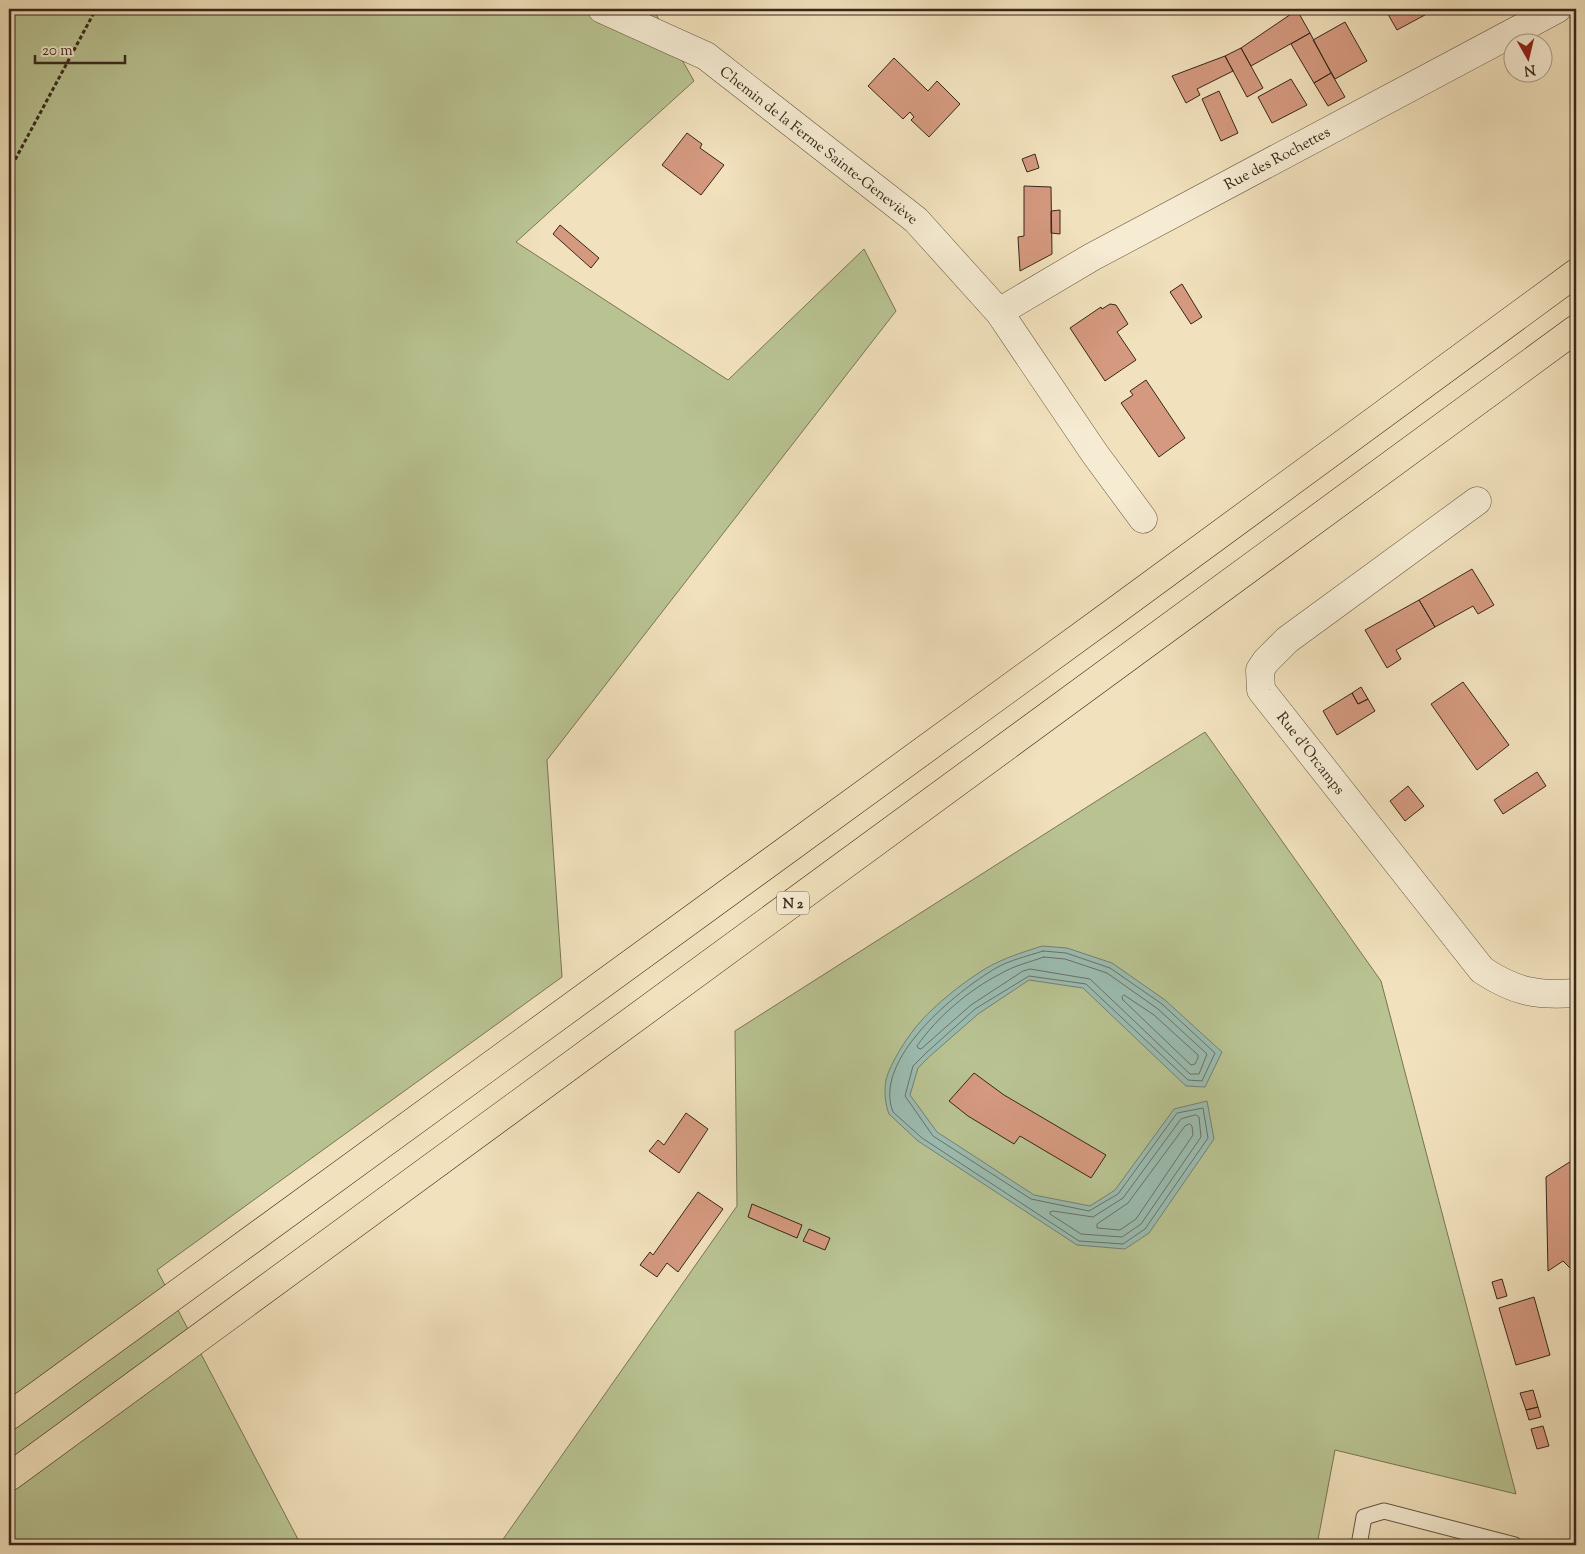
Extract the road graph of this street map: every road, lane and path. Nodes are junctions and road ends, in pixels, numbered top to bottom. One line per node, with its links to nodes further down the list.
1 (96, 9): 4 (path)
2 (602, 9): 6 (street, Chemin de la Ferme Sainte-Geneviève)
3 (1557, 9): 6 (street, Rue des Rochettes)
4 (9, 171)
5 (1576, 273): 11 (highway)
6 (999, 312): 9 (street, Chemin de la Ferme Sainte-Geneviève)
7 (1576, 329): 12 (highway, N 2)
8 (1477, 501): 10 (street, Rue d'Orcamps)
9 (1144, 519)
10 (1576, 993)
11 (9, 1416)
12 (9, 1477)
13 (1359, 1545): 14 (lane)
14 (1515, 1545)

